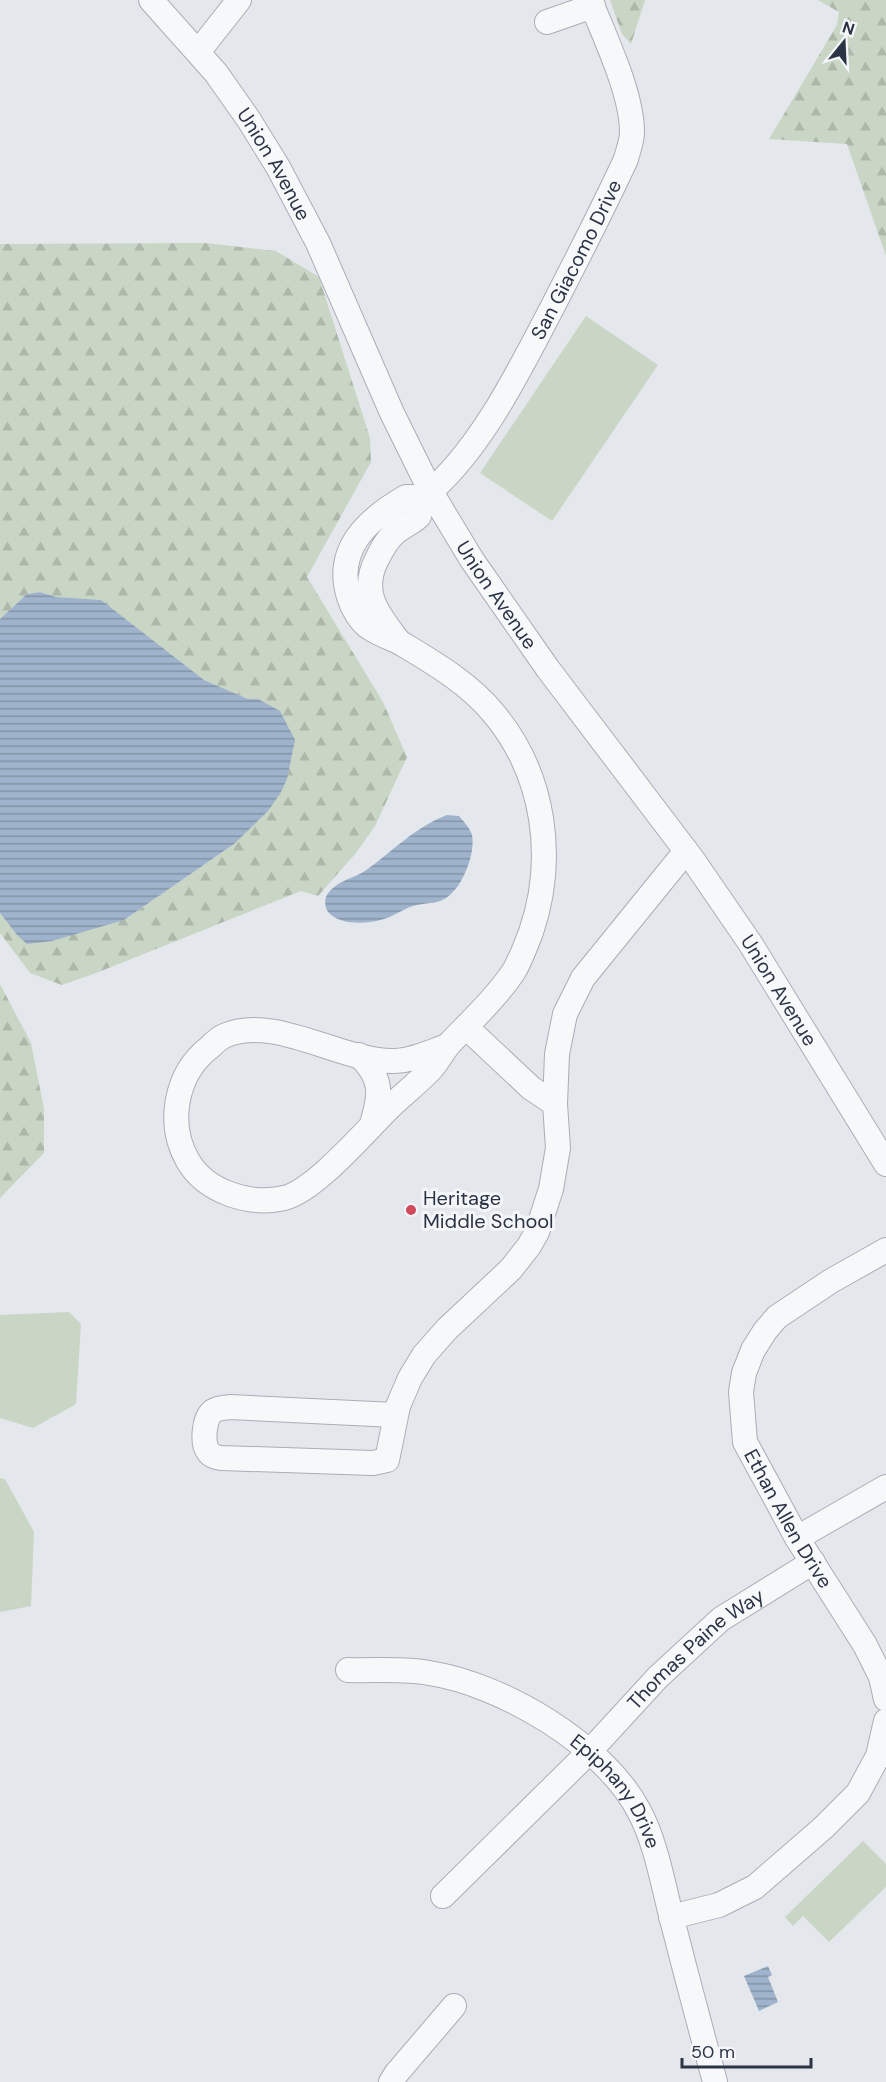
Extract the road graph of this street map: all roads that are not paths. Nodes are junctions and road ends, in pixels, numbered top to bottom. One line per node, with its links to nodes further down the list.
1 (151, 0): 5 (street, Union Avenue)
2 (239, 0): 5 (street)
3 (591, 3): 4 (street, San Giacomo Drive); 6 (street, San Giacomo Drive)
4 (547, 22)
5 (198, 52): 6 (street, Union Avenue)
6 (427, 494): 7 (street, Union Avenue); 8 (street)
7 (686, 851): 11 (street); 13 (street, Union Avenue)
8 (466, 1027): 9 (street); 11 (street)
9 (447, 1046): 10 (street); 12 (street)
10 (359, 1055): 12 (street); 12 (street)
11 (555, 1104): 15 (street)
12 (372, 1124)
13 (886, 1164)
14 (886, 1250): 17 (street, Ethan Allen Drive)
15 (395, 1415): 15 (street)
16 (886, 1487): 17 (street)
17 (797, 1538): 18 (street, Ethan Allen Drive)
18 (813, 1562): 20 (street, Ethan Allen Drive); 22 (street, Thomas Paine Way)
19 (348, 1670): 22 (street, Epiphany Drive)
20 (886, 1697)
21 (886, 1721): 24 (street)
22 (590, 1751): 23 (street, Thomas Paine Way); 24 (street, Epiphany Drive)
23 (443, 1896)
24 (671, 1917): 27 (street, Epiphany Drive)
25 (454, 2006): 26 (street)
26 (392, 2082)
27 (715, 2082)

